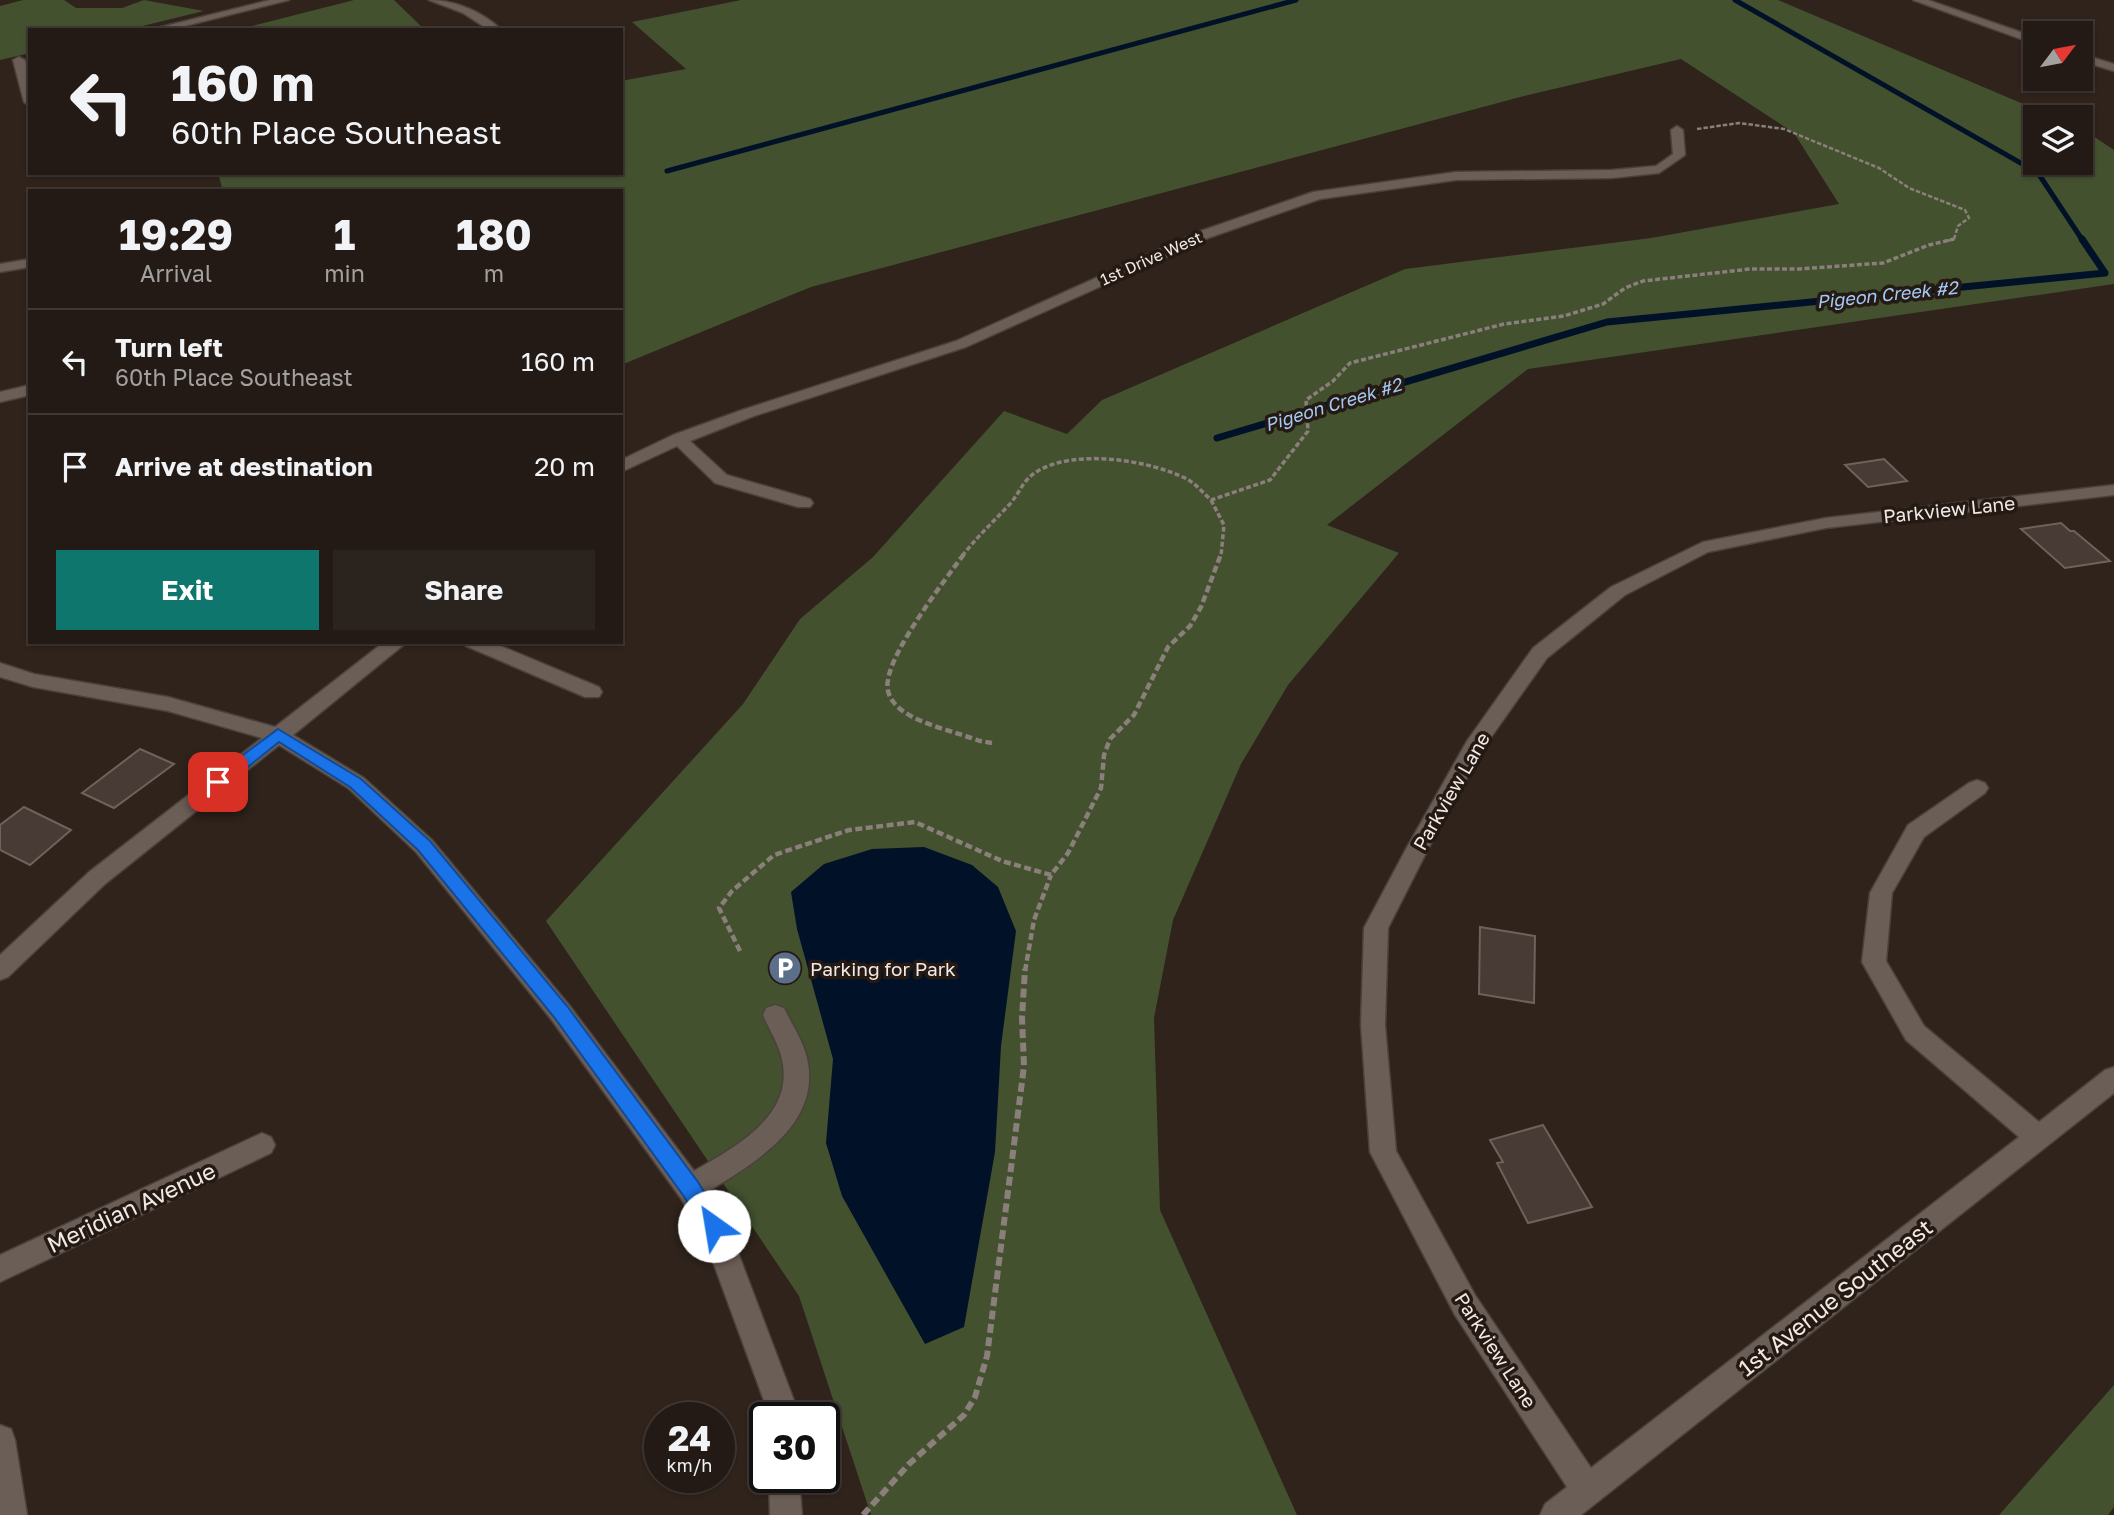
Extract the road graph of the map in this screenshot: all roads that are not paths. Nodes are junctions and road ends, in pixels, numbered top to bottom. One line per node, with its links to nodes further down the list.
1 (284, 0): 4 (street)
2 (434, 0): 5 (street)
3 (1918, 0): 6 (street)
4 (163, 28)
5 (495, 28)
6 (2023, 37)
7 (20, 60): 10 (street)
8 (2093, 61): 9 (street)
9 (2114, 68)
10 (28, 94)
11 (1677, 130): 16 (street, 1st Drive West)
12 (28, 263): 13 (street)
13 (0, 268)
14 (28, 390): 15 (street)
15 (0, 397)
16 (679, 439): 17 (street, 1st Drive West); 19 (street)
17 (623, 466)
18 (2110, 495): 35 (street, Parkview Lane)
19 (804, 503)
20 (394, 644): 24 (street)
21 (478, 644): 23 (street)
22 (0, 670): 24 (street)
23 (592, 692)
24 (278, 735): 26 (street); 31 (street)
25 (1977, 788): 29 (street)
26 (0, 970)
27 (775, 1015): 31 (street)
28 (2114, 1078): 29 (street, 1st Avenue Southeast)
29 (2039, 1138): 35 (street, 1st Avenue Southeast)
30 (262, 1145): 32 (street, Meridian Avenue)
31 (690, 1188): 33 (street)
32 (0, 1269)
33 (780, 1402)
34 (0, 1440): 37 (street)
35 (1587, 1490): 39 (street, 1st Avenue Southeast)
36 (785, 1493): 38 (street)
37 (11, 1515)
38 (786, 1515)
39 (1556, 1515)

